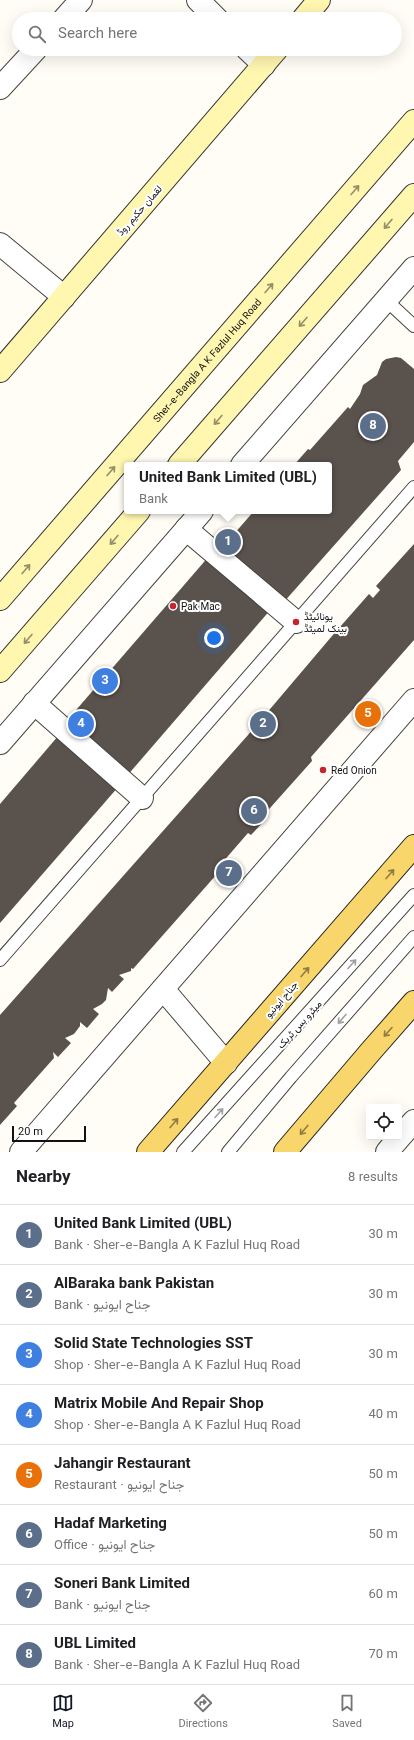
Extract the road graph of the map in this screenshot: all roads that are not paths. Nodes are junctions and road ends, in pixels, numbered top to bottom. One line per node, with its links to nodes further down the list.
1 (81, 0): 4 (street)
2 (198, 0): 5 (street)
3 (319, 0): 6 (main road)
4 (70, 12)
5 (210, 12)
6 (309, 12)
7 (30, 56): 9 (street)
8 (270, 57): 14 (main road, لقمان حکیم روڈ)
9 (0, 88)
10 (414, 122): 24 (main road, Sher-e-Bangla A K Fazlul Huq Road, one-way to 10)
11 (414, 195): 18 (main road, one-way to 18)
12 (0, 244): 14 (street)
13 (414, 268): 15 (street)
14 (64, 297): 17 (main road, لقمان حکیم روڈ)
15 (386, 300): 16 (lane); 19 (street)
16 (414, 326)
17 (0, 371)
18 (182, 462)
19 (245, 462)
20 (414, 487): 25 (lane)
21 (136, 514): 26 (main road, one-way to 26)
22 (199, 514): 23 (street)
23 (186, 529): 25 (street); 28 (street)
24 (0, 599)
25 (296, 622): 30 (lane)
26 (0, 671)
27 (414, 700): 35 (street)
28 (34, 703): 29 (street); 30 (street)
29 (0, 743)
30 (142, 798): 34 (lane)
31 (414, 846): 37 (main road, جناح ایونیو, one-way to 31)
32 (414, 895): 41 (lane, میٹرو بس ٹریک, one-way to 32)
33 (414, 937): 42 (lane, one-way to 42)
34 (0, 960)
35 (163, 989): 37 (street); 39 (street)
36 (414, 1002): 43 (main road, one-way to 43)
37 (226, 1063): 40 (main road, جناح ایونیو, one-way to 37)
38 (414, 1121): 44 (street)
39 (21, 1152)
40 (148, 1152)
41 (184, 1152)
42 (228, 1152)
43 (285, 1152)
44 (387, 1152)

